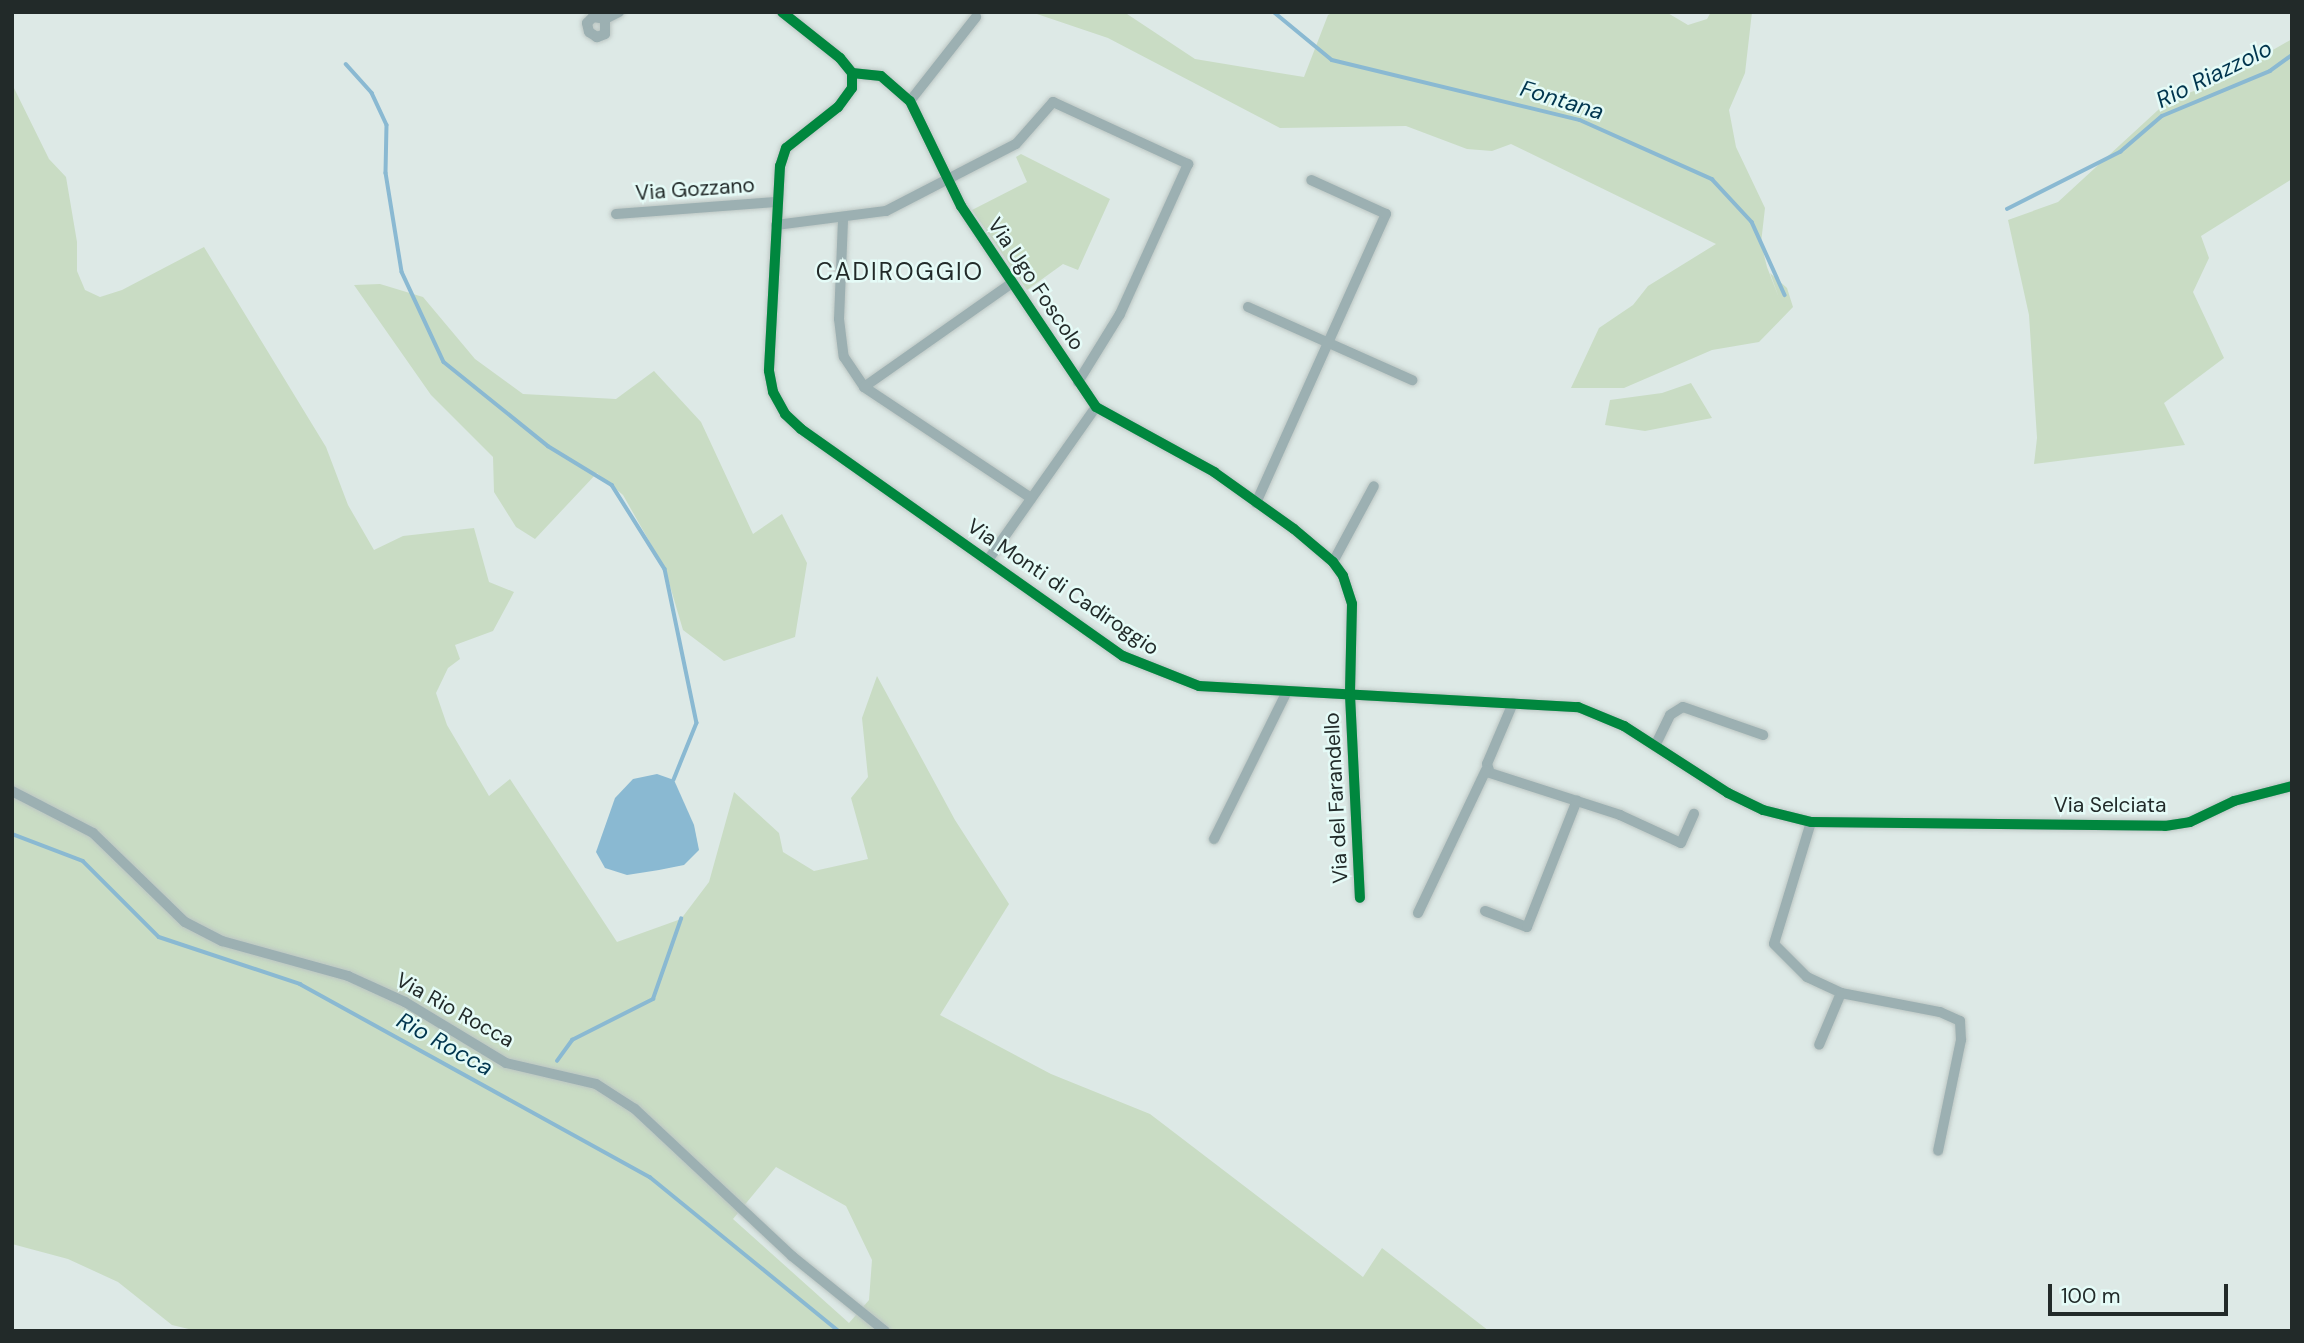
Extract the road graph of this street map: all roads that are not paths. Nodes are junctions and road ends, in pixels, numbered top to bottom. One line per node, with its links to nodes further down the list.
1 (619, 12): 4 (street)
2 (782, 12): 5 (street)
3 (976, 18): 6 (street)
4 (605, 19)
5 (852, 73): 6 (street); 9 (street, Via Monti di Cadiroggio)
6 (911, 101): 7 (street, Via Ugo Foscolo)
7 (948, 180): 11 (street); 13 (street, Via Ugo Foscolo); 17 (street)
8 (1311, 180): 15 (street)
9 (776, 202): 10 (street, Via Gozzano); 12 (street, Via Monti di Cadiroggio)
10 (616, 214)
11 (843, 220): 12 (street); 18 (street)
12 (776, 225): 23 (street, Via Monti di Cadiroggio)
13 (1012, 283): 17 (street, Via Ugo Foscolo); 18 (street)
14 (1248, 307): 15 (street)
15 (1328, 341): 16 (street); 22 (street)
16 (1412, 380)
17 (1079, 382): 19 (street, Via Ugo Foscolo)
18 (864, 387): 21 (street)
19 (1096, 407): 21 (street); 22 (street)
20 (1374, 486): 24 (street)
21 (1031, 498): 23 (street)
22 (1256, 503): 24 (street)
23 (988, 560): 25 (street, Via Monti di Cadiroggio)
24 (1333, 562): 26 (street, Via del Farandello)
25 (1286, 693): 26 (street, Via Monti di Cadiroggio); 37 (street)
26 (1350, 695): 27 (street, Via Monti di Cadiroggio); 38 (street, Via del Farandello)
27 (1513, 703): 29 (street, Via Monti di Cadiroggio); 30 (street)
28 (1763, 735): 29 (street)
29 (1655, 746): 35 (street, Via Monti di Cadiroggio)
30 (1486, 770): 33 (street); 40 (street)
31 (2292, 786): 36 (street, Via Selciata)
32 (12, 791): 44 (street, Via Rio Rocca)
33 (1577, 800): 34 (street); 39 (street)
34 (1694, 814)
35 (1811, 822): 36 (street, Via Monti di Cadiroggio); 41 (street)
36 (1964, 824)
37 (1214, 839)
38 (1360, 898)
39 (1485, 911)
40 (1418, 913)
41 (1841, 993): 42 (street); 43 (street)
42 (1819, 1045)
43 (1938, 1151)
44 (885, 1331)

